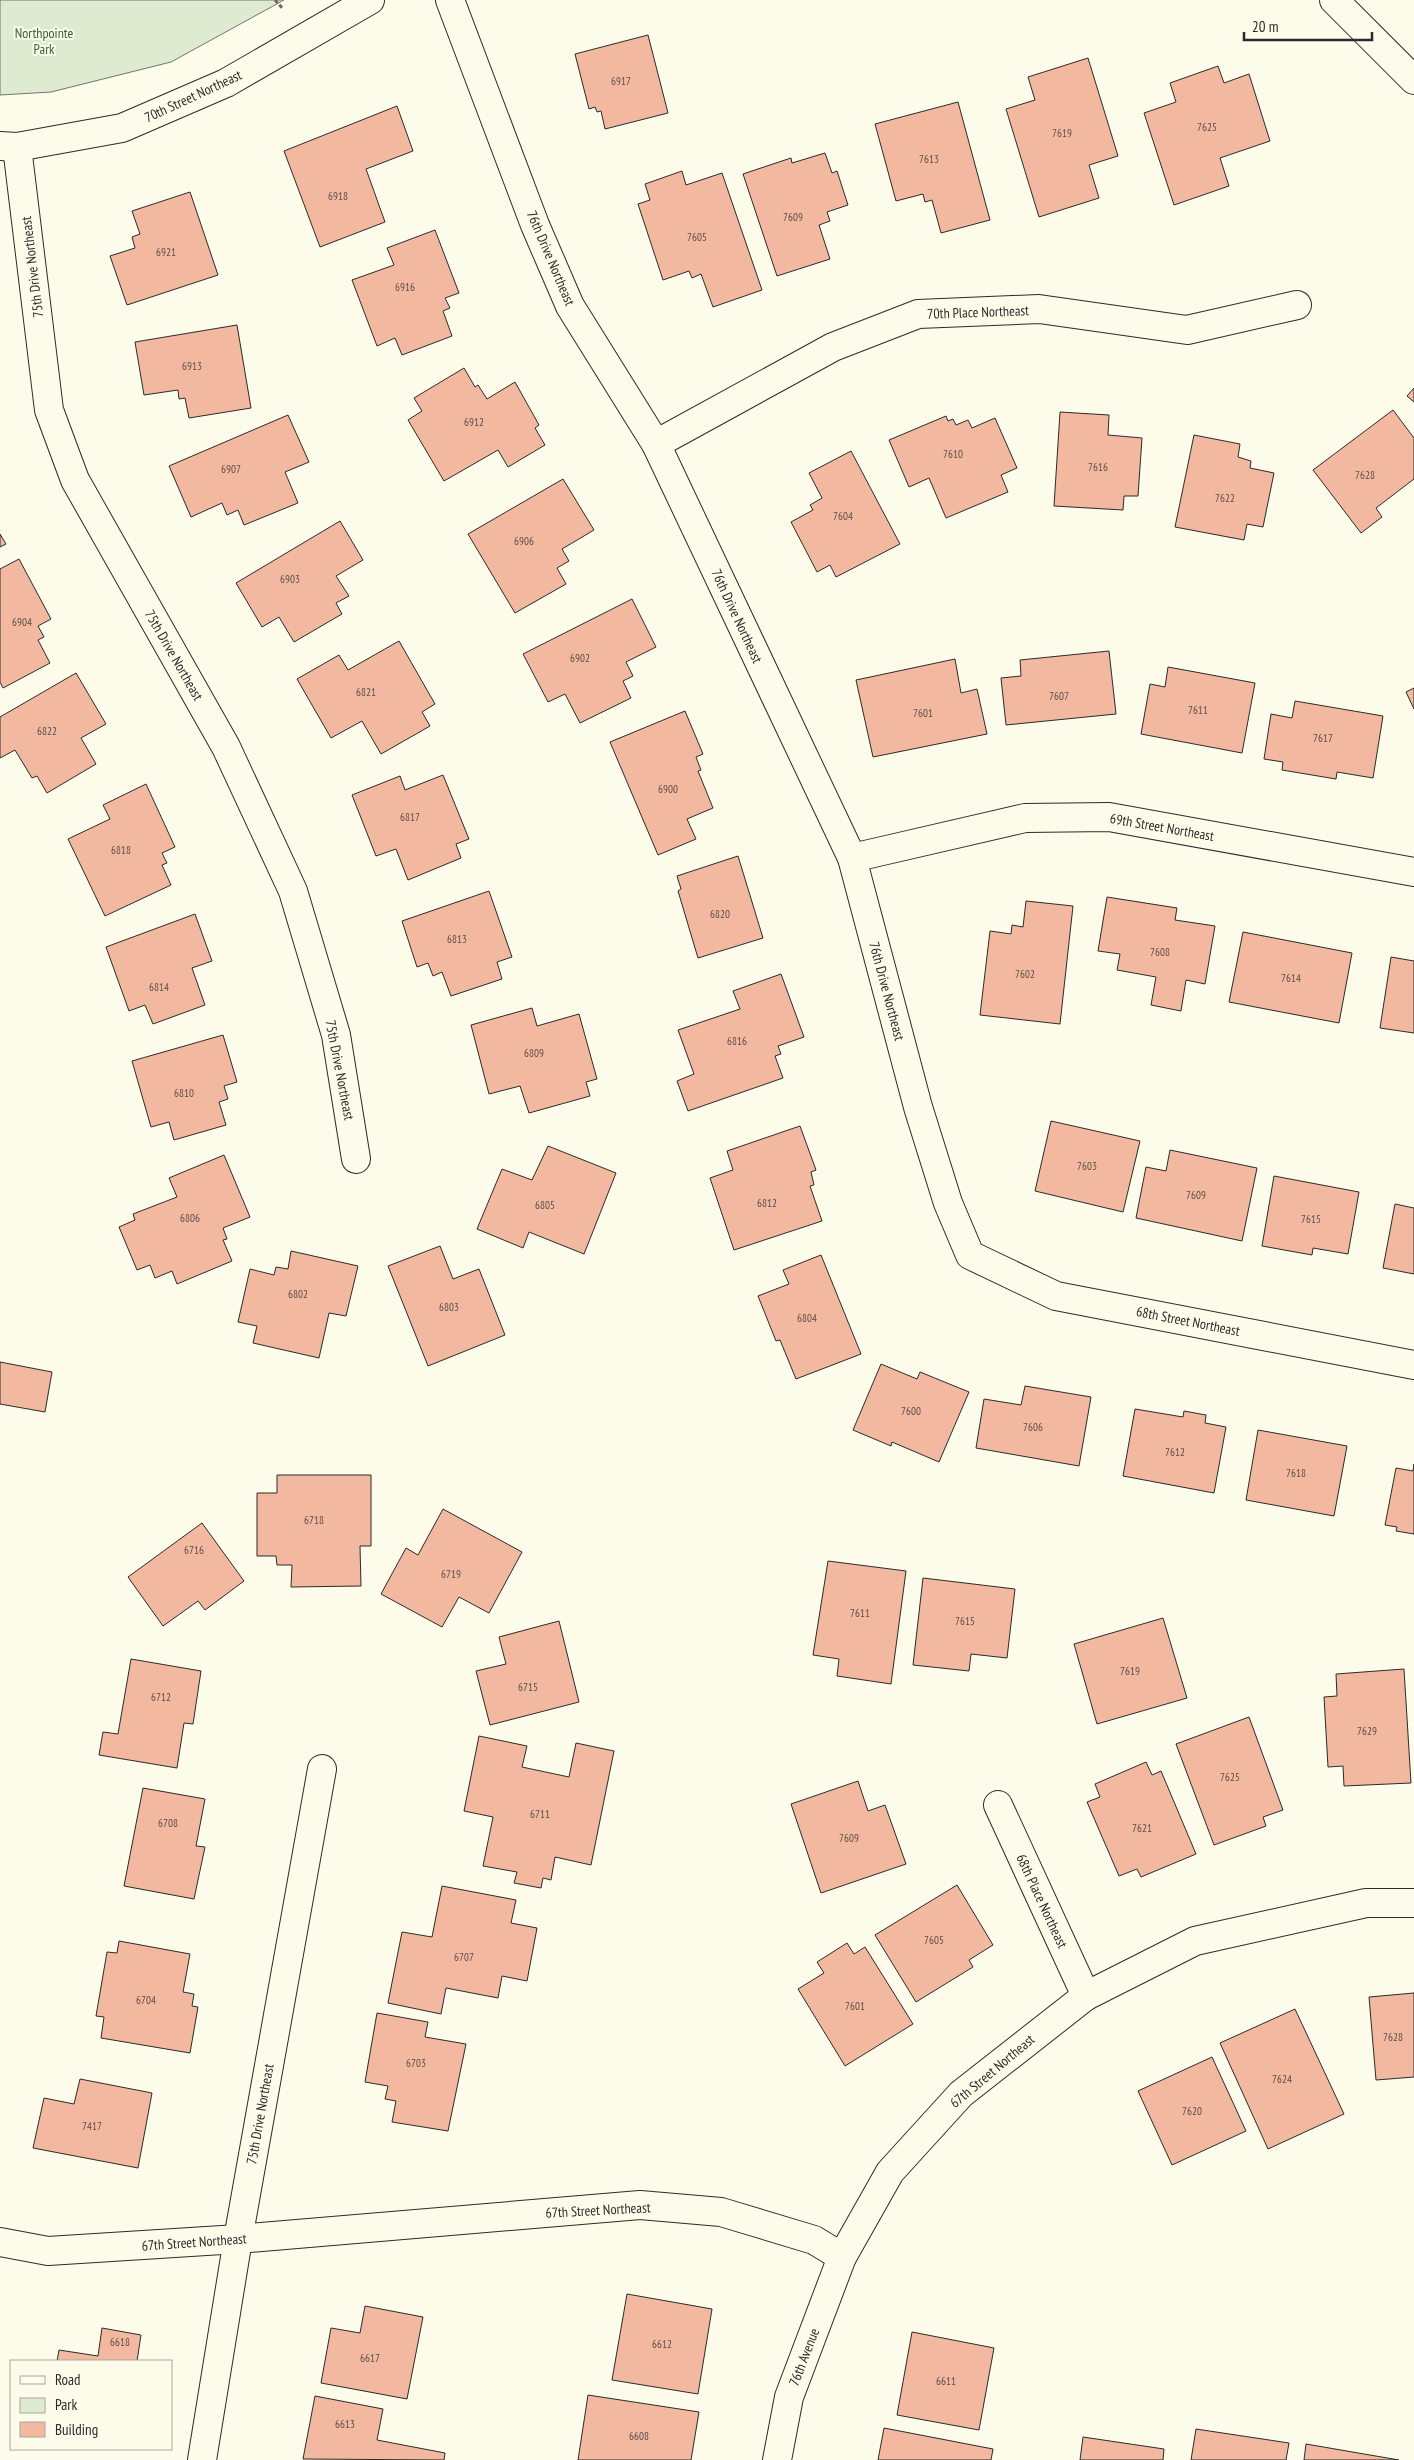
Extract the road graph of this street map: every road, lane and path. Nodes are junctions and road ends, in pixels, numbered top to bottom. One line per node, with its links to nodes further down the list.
1 (370, 0): 5 (street, 70th Street Northeast)
2 (450, 0): 7 (street, 76th Drive Northeast)
3 (1334, 0): 4 (street)
4 (1414, 80)
5 (9, 146): 10 (street, 75th Drive Northeast)
6 (1297, 305): 7 (street, 70th Place Northeast)
7 (656, 444): 8 (street, 76th Drive Northeast)
8 (852, 858): 9 (street, 69th Street Northeast); 11 (street, 76th Drive Northeast)
9 (1414, 872)
10 (356, 1159)
11 (970, 1255): 12 (street, 68th Street Northeast)
12 (1414, 1365)
13 (322, 1769): 17 (street, 75th Drive Northeast)
14 (998, 1805): 16 (street, 68th Place Northeast)
15 (1414, 1903): 16 (street, 67th Street Northeast)
16 (1086, 1996): 19 (street, 67th Street Northeast)
17 (238, 2239): 18 (street, 67th Street Northeast); 19 (street, 67th Street Northeast); 20 (street, 75th Drive Northeast)
18 (0, 2242)
19 (842, 2257): 21 (street, 76th Avenue)
20 (202, 2460)
21 (776, 2460)

